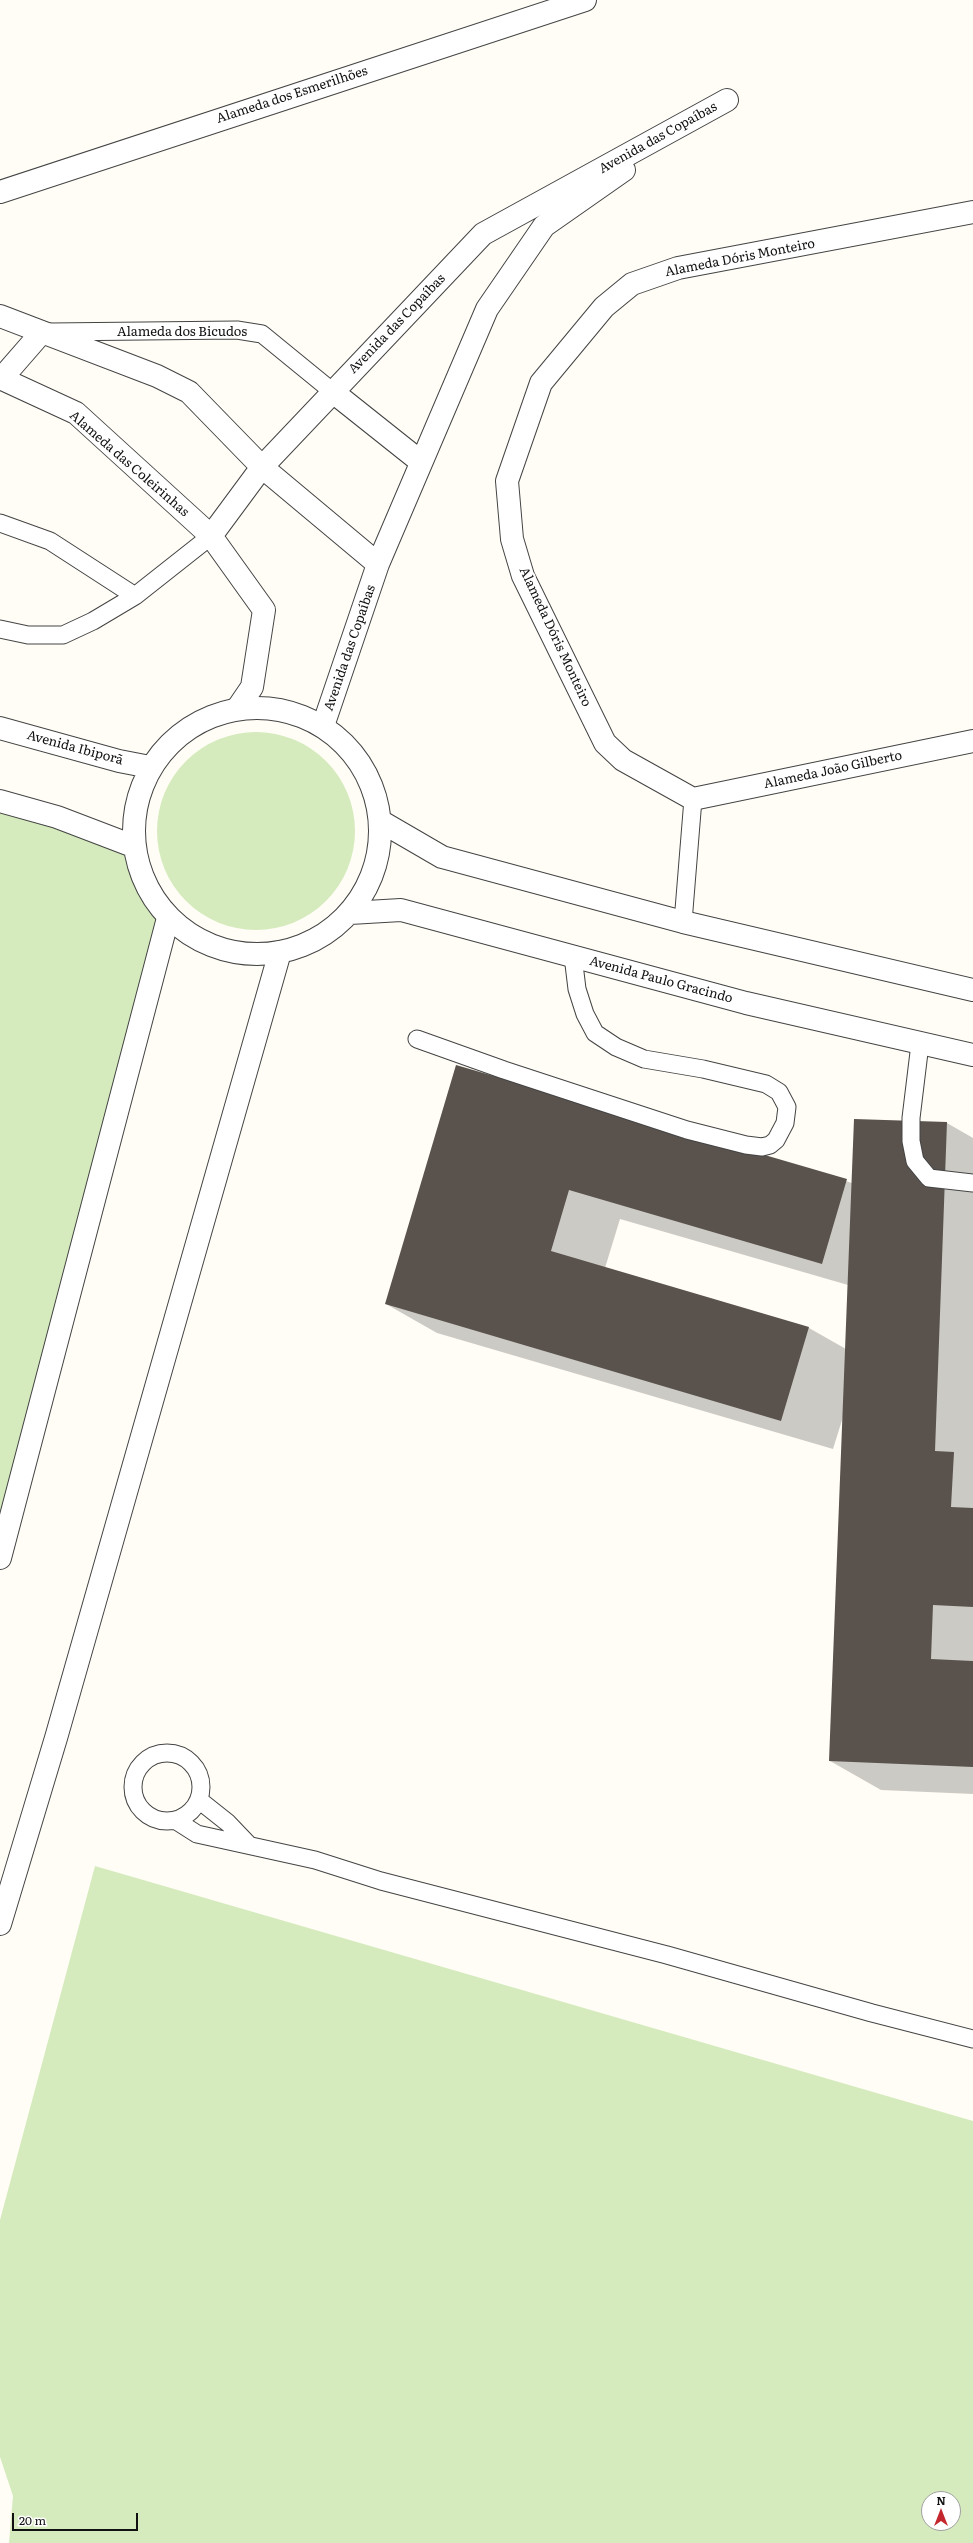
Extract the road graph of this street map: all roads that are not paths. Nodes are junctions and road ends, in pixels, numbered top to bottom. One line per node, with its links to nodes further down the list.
1 (585, 0): 2 (street, Alameda dos Esmerilhões)
2 (0, 192)
3 (973, 212): 20 (street, Alameda Dóris Monteiro)
4 (0, 316): 5 (street, Alameda dos Bicudos)
5 (42, 332): 6 (street); 7 (lane, Alameda dos Bicudos); 9 (street, Alameda dos Bicudos)
6 (1, 378): 11 (street, Alameda das Coleirinhas)
7 (333, 392): 8 (street, Alameda dos Bicudos); 8 (street, Avenida das Copaíbas); 9 (street, Avenida das Copaíbas)
8 (421, 462): 12 (street, Avenida das Copaíbas)
9 (262, 468): 11 (street, Avenida das Copaíbas); 12 (street, Alameda dos Bicudos)
10 (0, 523): 13 (lane)
11 (211, 536): 13 (lane); 15 (street)
12 (378, 564): 16 (street, Avenida das Copaíbas)
13 (134, 596): 14 (lane)
14 (0, 629)
15 (237, 708): 16 (street); 19 (street)
16 (323, 726): 22 (street)
17 (0, 728): 19 (street, Avenida Ibiporã)
18 (973, 741): 20 (street, Alameda João Gilberto)
19 (150, 767): 23 (street)
20 (693, 799): 26 (lane)
21 (0, 801): 23 (street)
22 (380, 821): 24 (street); 26 (street)
23 (133, 846): 25 (street)
24 (350, 913): 27 (street); 28 (street, Avenida Paulo Gracindo)
25 (168, 918): 27 (street); 34 (street)
26 (683, 922): 29 (street)
27 (280, 952): 38 (street)
28 (573, 956): 30 (lane); 31 (street, Avenida Paulo Gracindo)
29 (973, 990)
30 (417, 1039)
31 (920, 1044): 32 (street, Avenida Paulo Gracindo); 33 (lane)
32 (973, 1055)
33 (973, 1183)
34 (0, 1558)
35 (199, 1800): 36 (lane); 36 (lane); 37 (lane)
36 (175, 1820): 37 (lane)
37 (249, 1845): 39 (lane)
38 (0, 1924)
39 (973, 2039)

